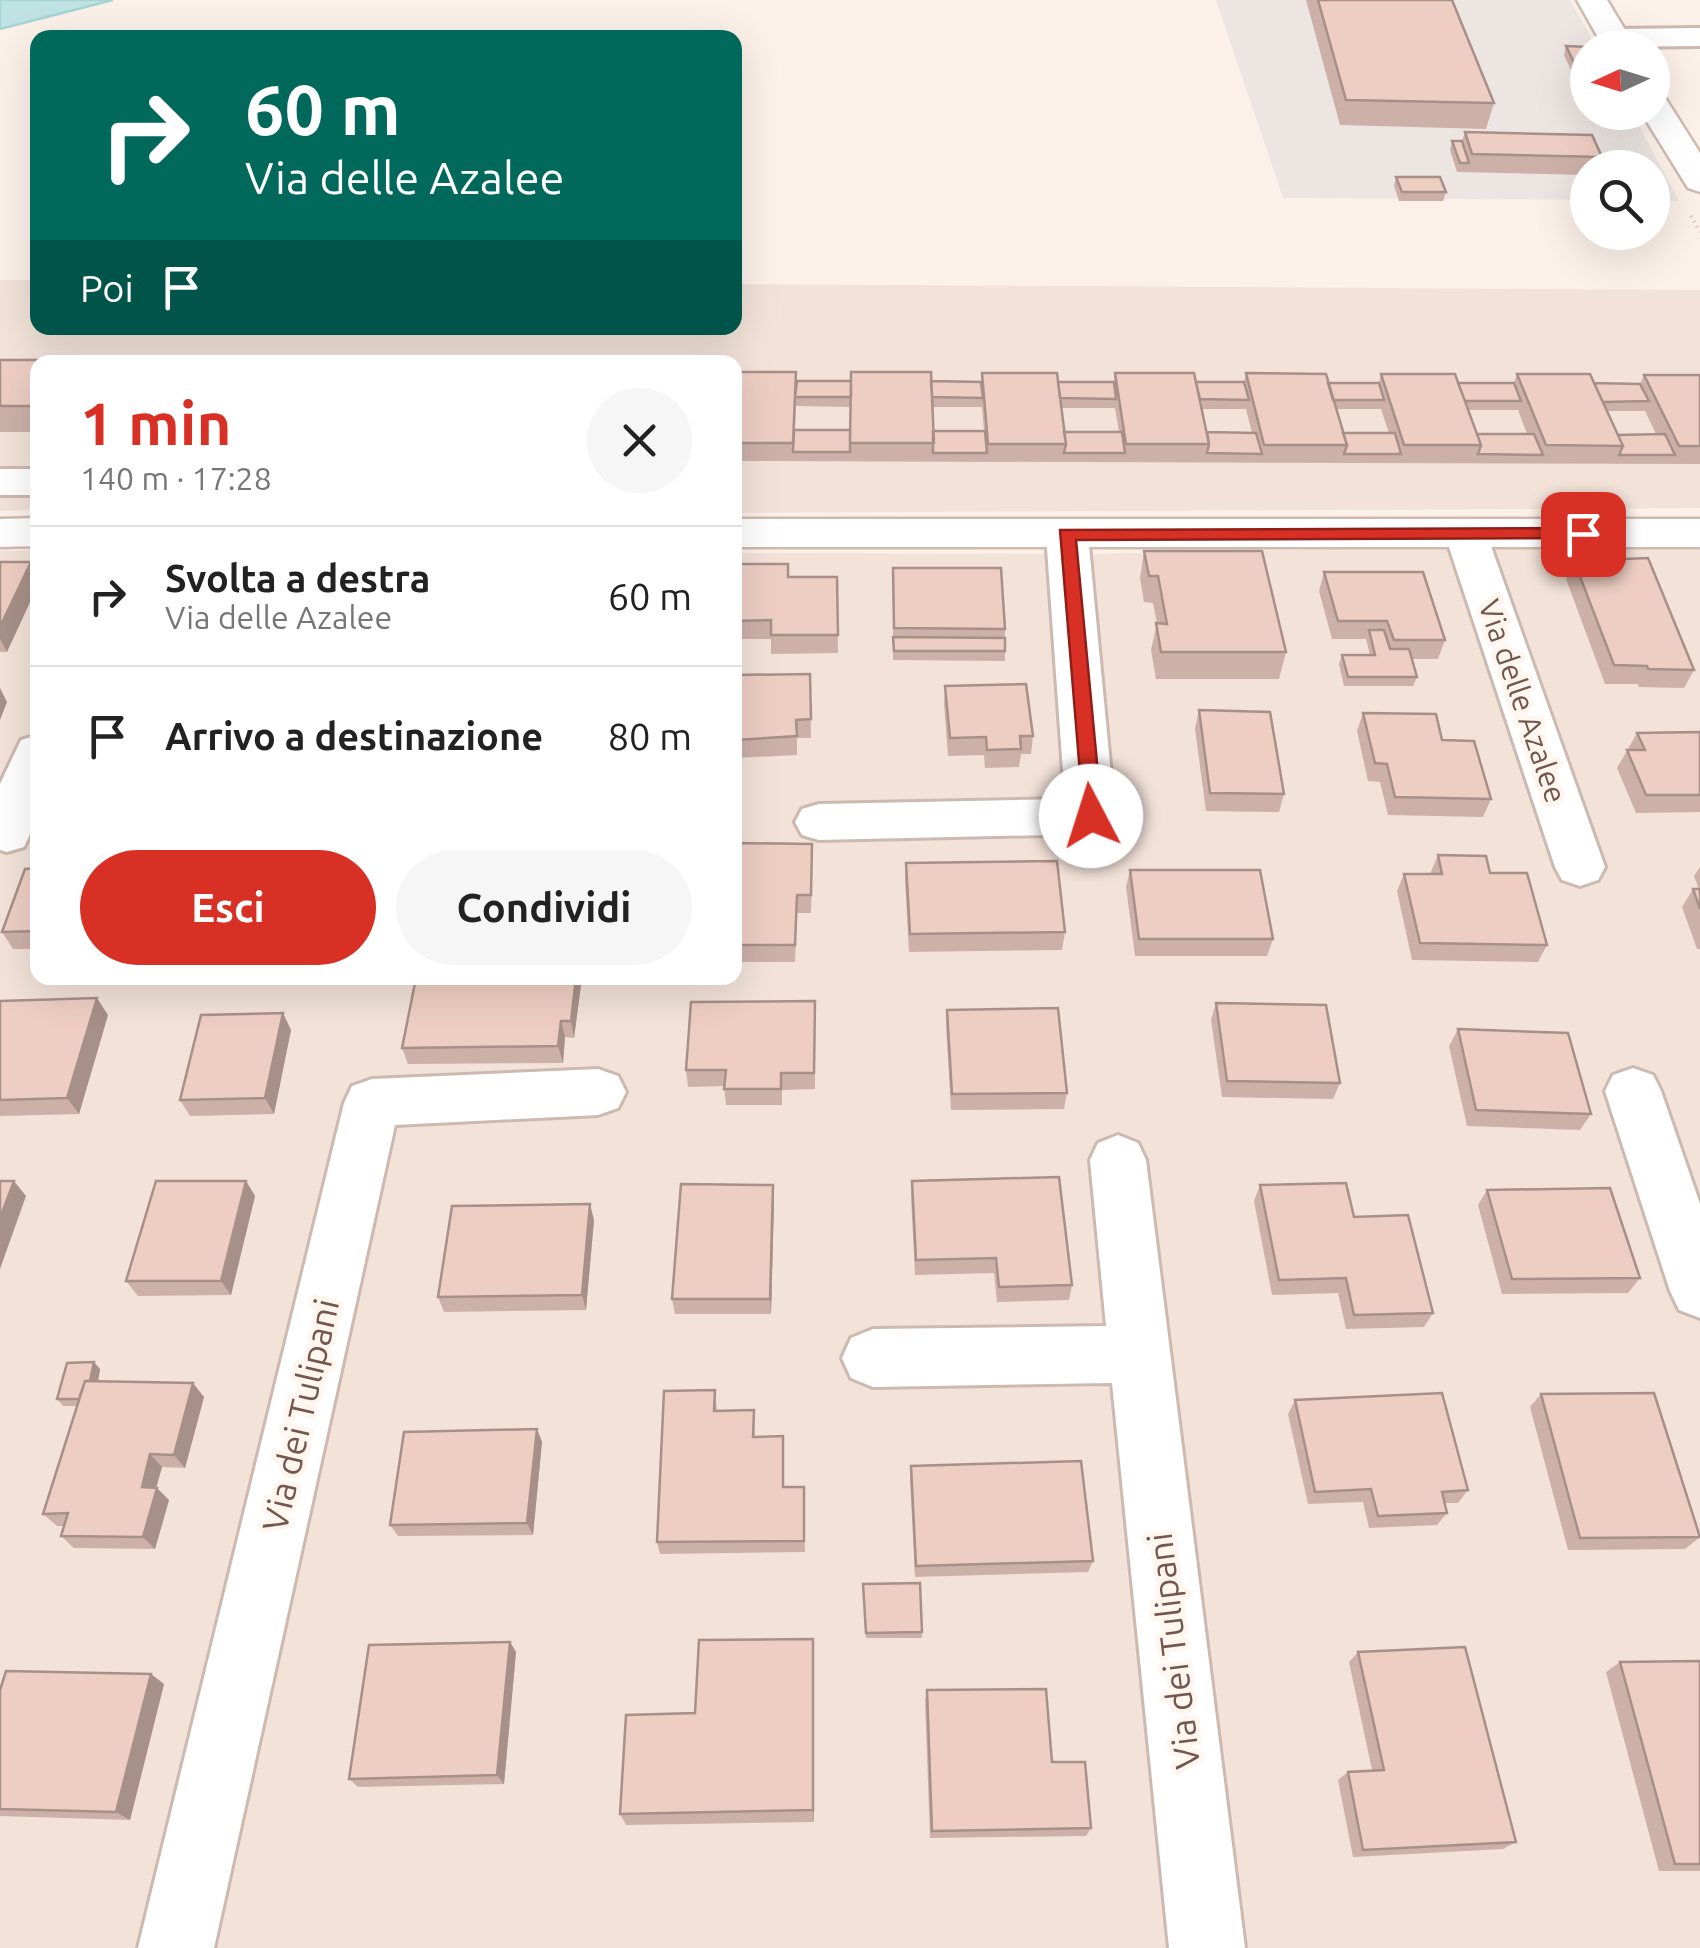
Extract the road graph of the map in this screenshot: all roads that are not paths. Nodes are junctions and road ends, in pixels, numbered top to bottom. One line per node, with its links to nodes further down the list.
1 (1592, 0): 2 (street)
2 (1609, 30)
3 (1700, 37): 4 (street)
4 (1670, 39)
5 (1669, 130): 6 (street)
6 (1700, 181)
7 (0, 482): 8 (street)
8 (30, 482)
9 (30, 532): 10 (street)
10 (0, 533)
11 (742, 533): 12 (street)
12 (1066, 534): 14 (street); 17 (street)
13 (1700, 534): 14 (street)
14 (1466, 535): 18 (street, Via delle Azalee)
15 (30, 768): 16 (street)
16 (7, 815)
17 (820, 822)
18 (1580, 868)
19 (1633, 1091): 22 (street)
20 (598, 1092): 25 (street, Via dei Tulipani)
21 (1118, 1160): 23 (street, Via dei Tulipani)
22 (1700, 1290)
23 (1138, 1354): 24 (street); 26 (street, Via dei Tulipani)
24 (873, 1358)
25 (176, 1948)
26 (1206, 1948)

